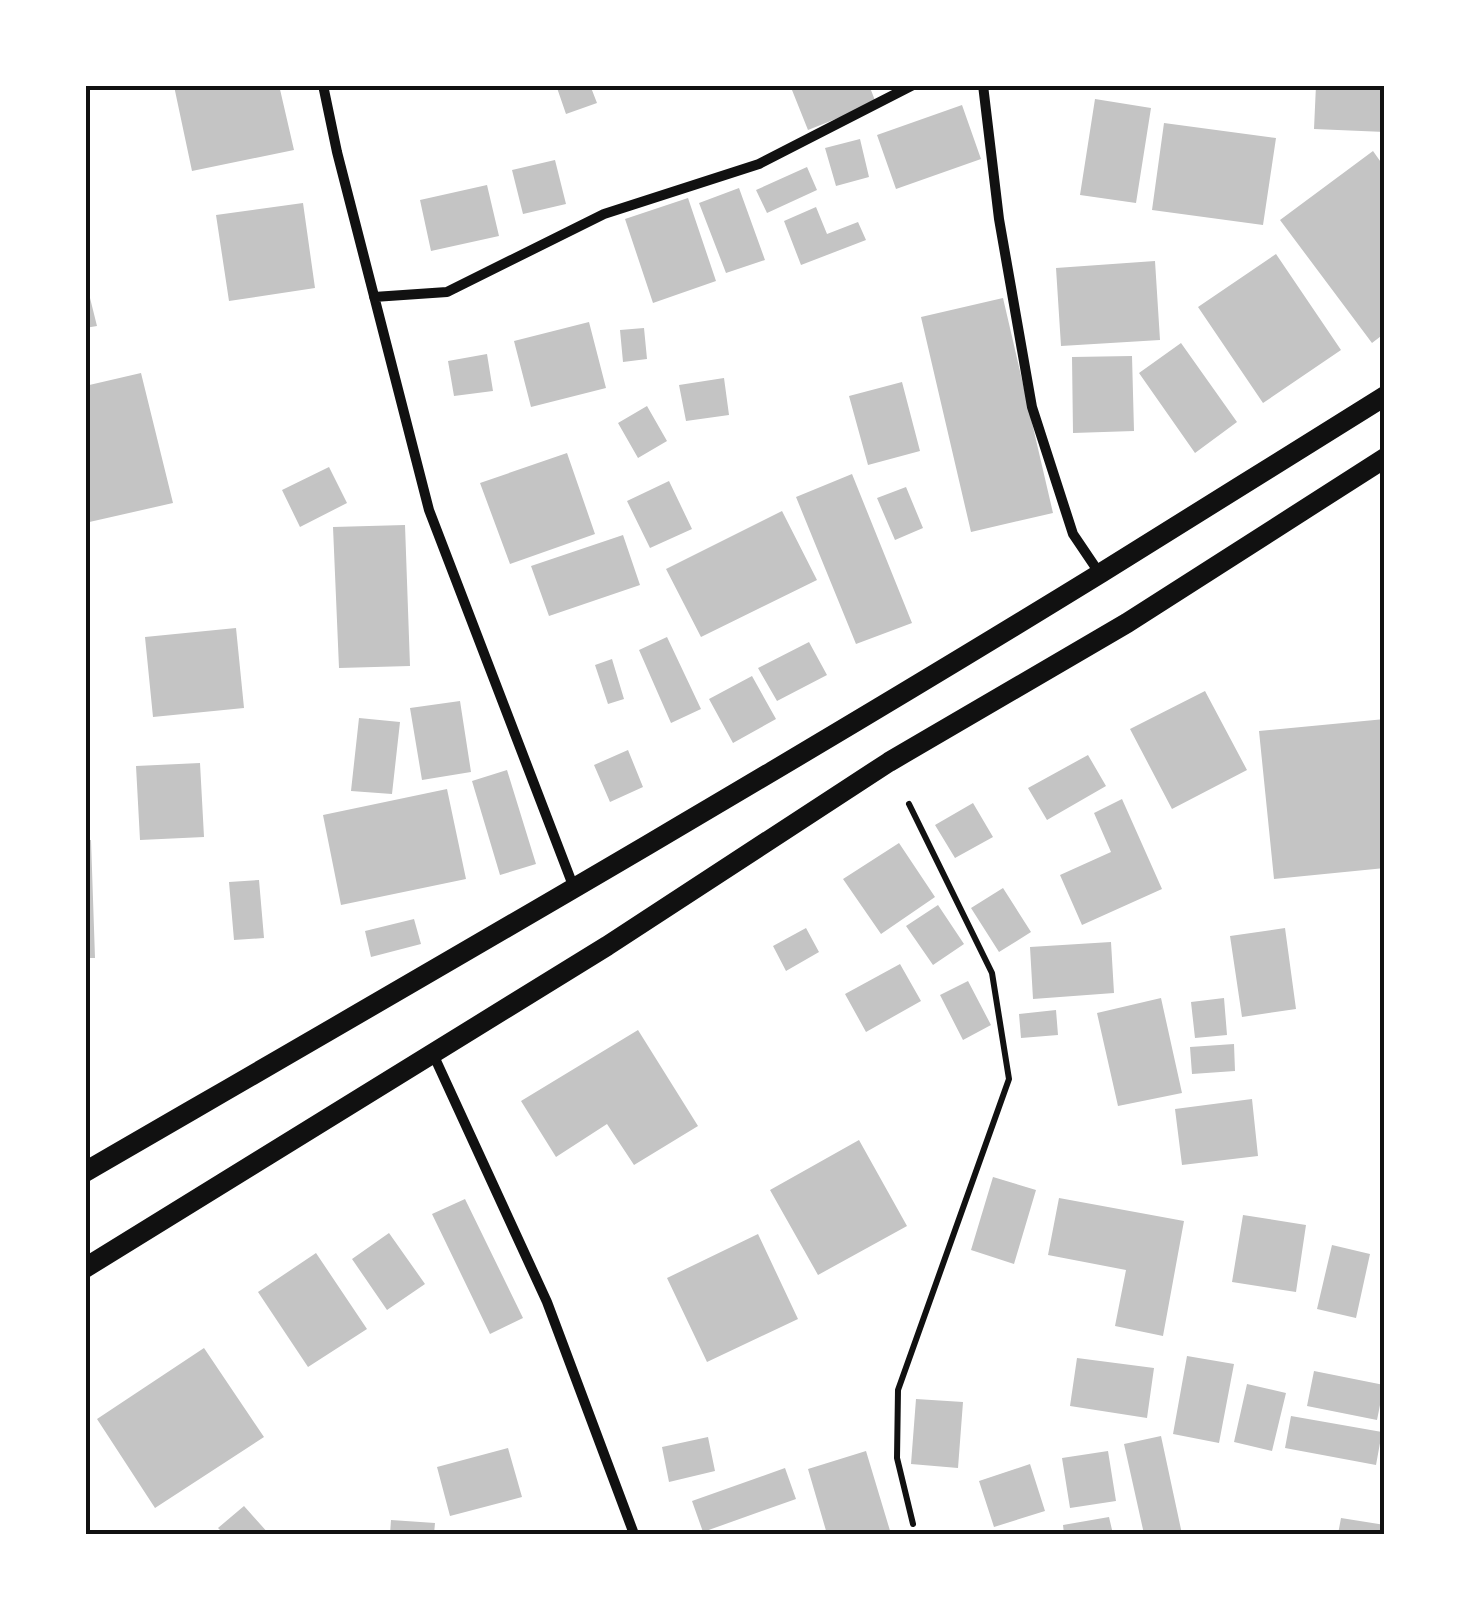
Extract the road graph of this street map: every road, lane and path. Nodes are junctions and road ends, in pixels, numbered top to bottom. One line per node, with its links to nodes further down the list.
1 (323, 85): 4 (street)
2 (913, 85): 4 (street)
3 (984, 85): 7 (street)
4 (374, 297): 9 (street)
5 (1385, 396): 7 (main road)
6 (1385, 458): 8 (main road)
7 (1100, 574): 9 (main road)
8 (889, 762): 10 (main road); 13 (path)
9 (574, 888): 11 (main road)
10 (433, 1054): 12 (main road); 14 (street)
11 (85, 1172)
12 (85, 1268)
13 (913, 1524)
14 (634, 1534)

